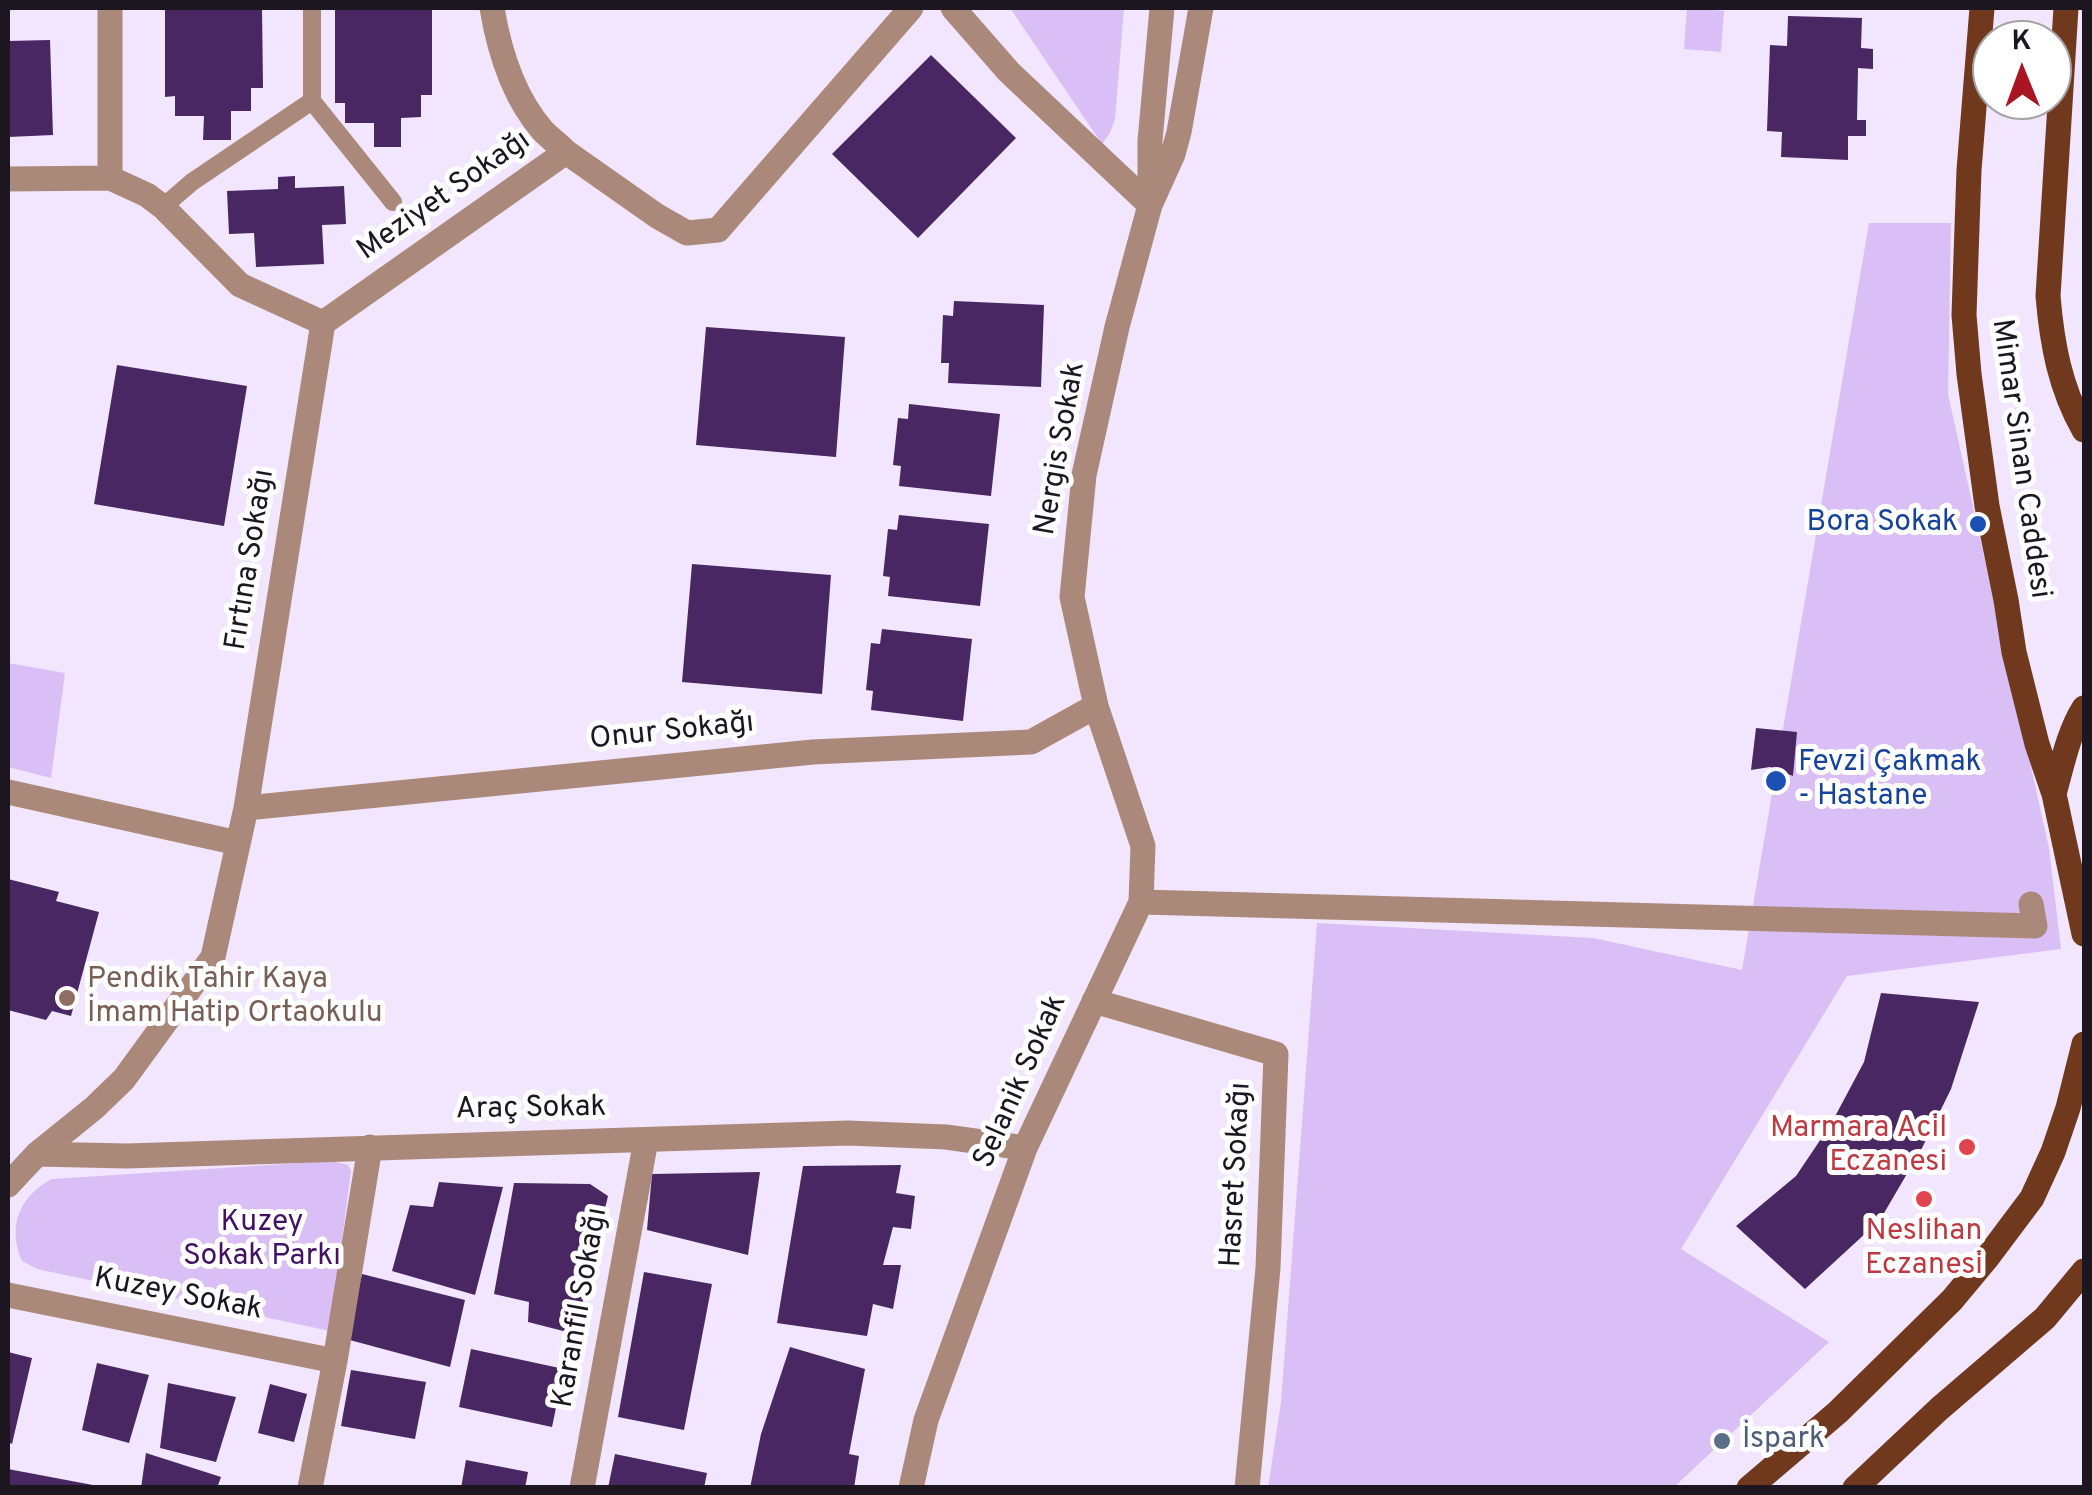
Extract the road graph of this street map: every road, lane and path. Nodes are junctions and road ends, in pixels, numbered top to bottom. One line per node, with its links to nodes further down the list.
1 (110, 8): 12 (street)
2 (312, 8): 10 (lane)
3 (492, 8): 11 (street)
4 (911, 8): 11 (street, Meziyet Sokağı)
5 (953, 8): 15 (street)
6 (1162, 8): 15 (street)
7 (1200, 8): 15 (street)
8 (1982, 8): 22 (main road, Mimar Sinan Caddesi)
9 (2066, 8): 18 (main road, Mimar Sinan Caddesi)
10 (312, 102): 14 (lane); 16 (lane)
11 (566, 152): 17 (street, Meziyet Sokağı)
12 (110, 178): 13 (street); 16 (street)
13 (8, 179)
14 (393, 202)
15 (1150, 206): 19 (street, Nergis Sokak)
16 (162, 207): 17 (street)
17 (322, 322): 23 (street, Fırtına Sokağı)
18 (2084, 430)
19 (1096, 706): 23 (street, Onur Sokağı); 25 (street, Selanik Sokak)
20 (2084, 708): 22 (main road)
21 (8, 792): 24 (street)
22 (2054, 794): 27 (main road, Mimar Sinan Caddesi)
23 (246, 808): 24 (street, Fırtına Sokağı)
24 (238, 843): 33 (street, Fırtına Sokağı)
25 (1141, 902): 26 (street); 28 (street, Selanik Sokak)
26 (2031, 904)
27 (2084, 934)
28 (1094, 1001): 32 (street, Selanik Sokak); 43 (street, Hasret Sokağı)
29 (2084, 1044): 44 (main road)
30 (646, 1140): 31 (street, Araç Sokak); 32 (street, Araç Sokak); 41 (street, Karanfil Sokağı)
31 (370, 1146): 33 (street, Araç Sokak); 39 (street)
32 (1025, 1148): 42 (street, Selanik Sokak)
33 (38, 1154): 34 (street, Fırtına Sokağı)
34 (8, 1185)
35 (2084, 1271): 38 (main road)
36 (2084, 1289): 38 (street)
37 (8, 1295): 39 (street, Kuzey Sokak)
38 (2058, 1305): 45 (main road)
39 (335, 1361): 40 (street)
40 (310, 1488)
41 (582, 1488)
42 (911, 1488)
43 (1247, 1488)
44 (1748, 1488)
45 (1855, 1488)

